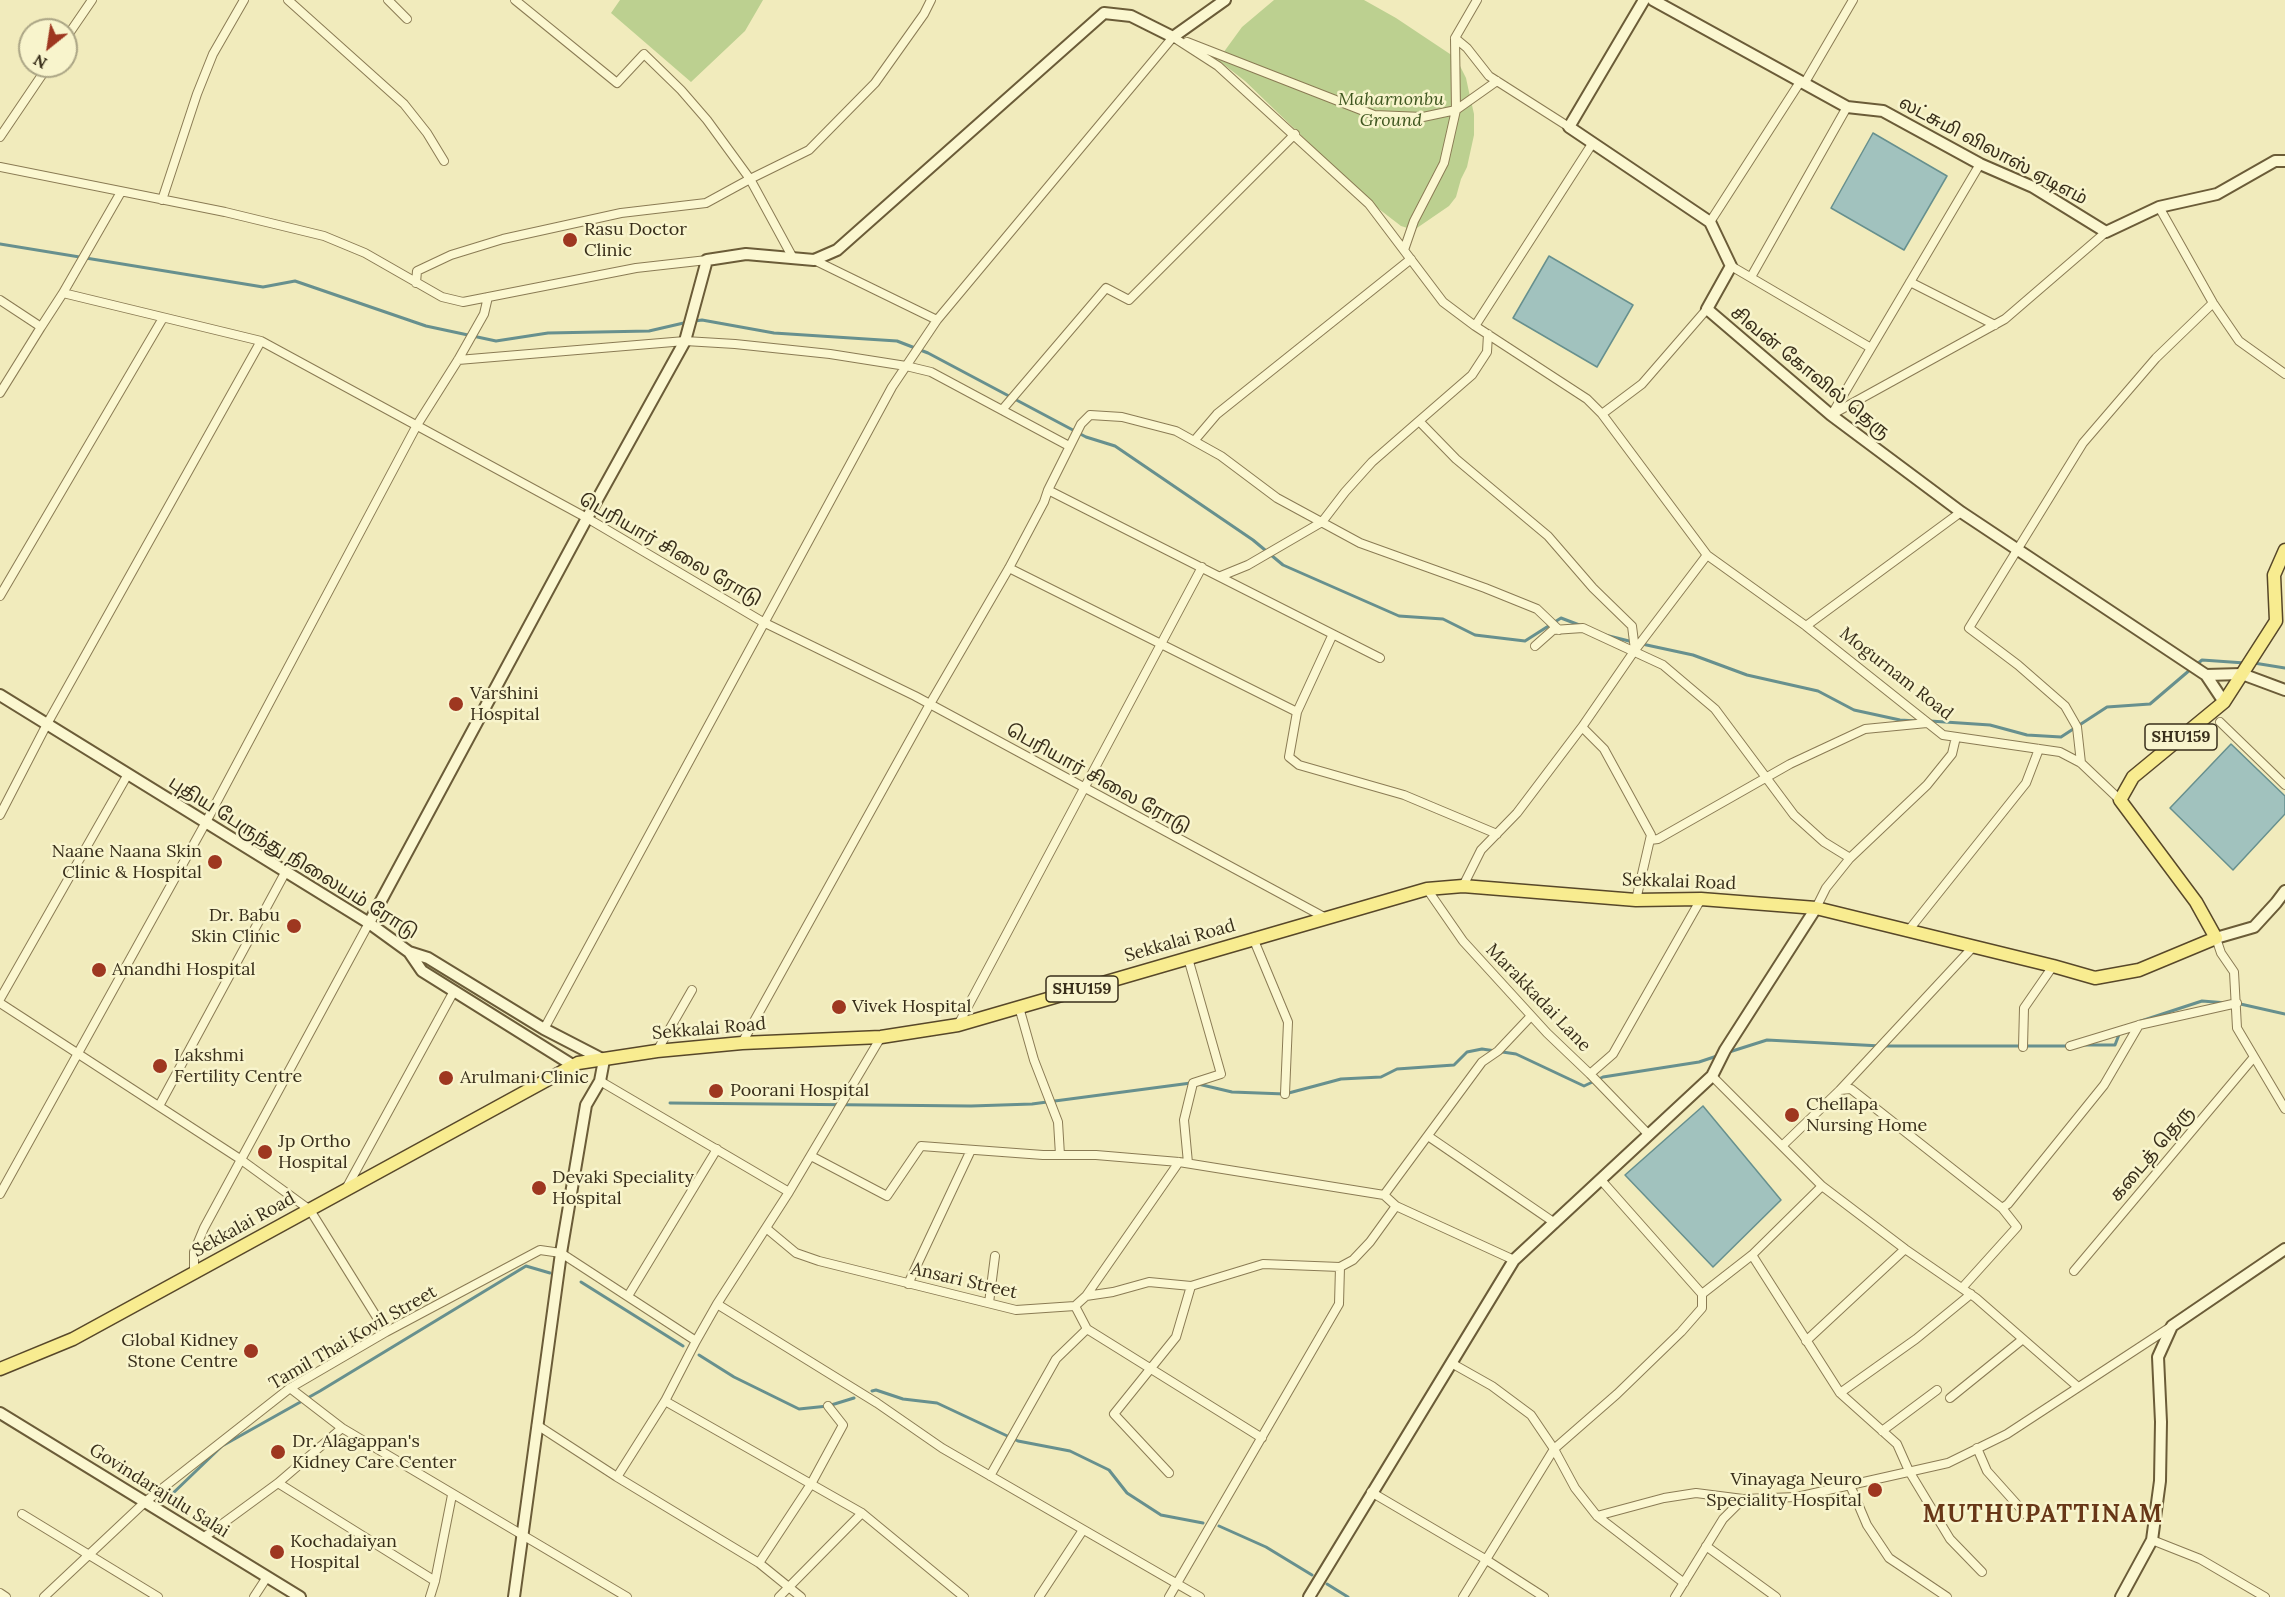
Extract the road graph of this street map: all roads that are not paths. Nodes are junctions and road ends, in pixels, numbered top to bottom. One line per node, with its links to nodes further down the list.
1 (92, 0): 13 (street)
2 (244, 0): 31 (street)
3 (288, 0): 25 (street)
4 (388, 0): 12 (street)
5 (515, 0): 29 (street)
6 (931, 0): 29 (street)
7 (1226, 0): 14 (street)
8 (1476, 0): 15 (street)
9 (1644, 0): 21 (street)
10 (1653, 0): 18 (street)
11 (1853, 0): 18 (street)
12 (408, 19)
13 (78, 20)
14 (1173, 38): 20 (street); 22 (street, Mogurnam Road); 39 (street); 50 (street)
15 (1455, 38): 17 (street); 20 (street)
16 (40, 78): 23 (street)
17 (1497, 81): 20 (street); 21 (street)
18 (1802, 83): 19 (street); 33 (street)
19 (1847, 107): 27 (street, லட்சுமி விலாஸ் ஏடிஎம்); 41 (street)
20 (1456, 110): 35 (street)
21 (1569, 127): 24 (street)
22 (1295, 134): 35 (street, Mogurnam Road); 62 (street)
23 (0, 137)
24 (1592, 144): 33 (street); 52 (street)
25 (444, 161)
26 (2285, 161): 32 (street)
27 (1980, 164): 34 (street, லட்சுமி விலாஸ் ஏடிஎம்); 42 (street)
28 (0, 167): 30 (street)
29 (750, 179): 36 (street); 43 (street)
30 (121, 192): 31 (street); 44 (street)
31 (162, 200): 43 (street)
32 (2159, 207): 34 (street); 47 (street)
33 (1710, 222): 40 (street)
34 (2106, 232): 51 (street)
35 (1404, 250): 37 (street, Mogurnam Road)
36 (793, 258): 38 (street); 39 (street)
37 (1411, 259): 52 (street, Mogurnam Road); 67 (street)
38 (707, 260): 45 (street); 56 (street)
39 (814, 260): 50 (street)
40 (1731, 266): 41 (street); 48 (street, சிவன் கோவில் தெரு)
41 (1751, 277): 57 (street)
42 (1910, 282): 51 (street); 57 (street)
43 (416, 284): 45 (street)
44 (63, 293): 49 (street, பெரியார் சிலை ரோடு); 53 (street)
45 (488, 297): 58 (street)
46 (0, 300): 53 (street)
47 (2213, 303): 60 (street); 73 (street)
48 (1707, 309): 63 (street); 64 (street, சிவன் கோவில் தெரு)
49 (163, 318): 55 (street, பெரியார் சிலை ரோடு); 79 (street)
50 (938, 320): 59 (street)
51 (1995, 325): 64 (street)
52 (1475, 326): 54 (street, Mogurnam Road)
53 (41, 327): 61 (street)
54 (1488, 334): 63 (street, Mogurnam Road); 65 (street)
55 (261, 341): 66 (street, பெரியார் சிலை ரோடு); 97 (street)
56 (685, 342): 58 (street); 59 (street); 71 (street)
57 (1871, 348): 64 (street)
58 (458, 360): 66 (street)
59 (906, 366): 62 (street); 80 (street)
60 (2285, 374)
61 (0, 393)
62 (1002, 410): 68 (street)
63 (1602, 414): 75 (street, Mogurnam Road)
64 (1831, 415): 70 (street, சிவன் கோவில் தெரு)
65 (1419, 421): 72 (street); 86 (street)
66 (417, 425): 71 (street, பெரியார் சிலை ரோடு); 108 (street)
67 (1194, 441): 68 (street); 72 (street)
68 (1070, 445): 69 (street)
69 (1048, 490): 76 (street); 77 (street)
70 (1961, 512): 73 (street, சிவன் கோவில் தெரு); 81 (street)
71 (587, 518): 80 (street, பெரியார் சிலை ரோடு); 120 (street)
72 (1322, 522): 78 (street); 82 (street)
73 (2016, 549): 89 (street, சிவன் கோவில் தெரு); 101 (street)
74 (2285, 550): 88 (main road, SHU159)
75 (1707, 555): 81 (street, Mogurnam Road); 86 (street)
76 (1202, 567): 78 (street); 84 (street)
77 (1008, 568): 84 (street); 93 (street)
78 (1221, 576): 83 (street)
79 (0, 596)
80 (763, 622): 93 (street, பெரியார் சிலை ரோடு); 136 (street)
81 (1806, 626): 96 (street, Mogurnam Road)
82 (1559, 630): 85 (street); 86 (street)
83 (1332, 636): 87 (street); 94 (street)
84 (1161, 643): 94 (street); 105 (street)
85 (1535, 646)
86 (1635, 650): 98 (street); 103 (street)
87 (1380, 658)
88 (2242, 674): 89 (street); 90 (street); 92 (main road, SHU159)
89 (2206, 675): 92 (street)
90 (2285, 690)
91 (0, 695): 97 (street, புதிய பேருந்து நிலையம் ரோடு)
92 (2224, 702): 106 (main road, SHU159)
93 (930, 704): 105 (street, பெரியார் சிலை ரோடு); 138 (street)
94 (1297, 712): 109 (street)
95 (2220, 722): 104 (street)
96 (1927, 723): 99 (street, Mogurnam Road); 103 (street)
97 (47, 724): 102 (street, புதிய பேருந்து நிலையம் ரோடு); 107 (street)
98 (1582, 727): 109 (street); 110 (street)
99 (1956, 737): 100 (street, Mogurnam Road); 111 (street)
100 (2039, 748): 101 (street, Mogurnam Road); 121 (street)
101 (2081, 763): 106 (street, Mogurnam Road)
102 (128, 774): 108 (street, புதிய பேருந்து நிலையம் ரோடு); 130 (street)
103 (1767, 778): 110 (street); 111 (street)
104 (2285, 785)
105 (1085, 789): 119 (street, பெரியார் சிலை ரோடு); 134 (street)
106 (2120, 800): 123 (main road, Mogurnam Road)
107 (0, 815)
108 (206, 822): 112 (street, புதிய பேருந்து நிலையம் ரோடு); 142 (street)
109 (1497, 834): 113 (street)
110 (1650, 840): 117 (street)
111 (1850, 858): 118 (street)
112 (285, 871): 120 (street, புதிய பேருந்து நிலையம் ரோடு); 151 (street)
113 (1463, 886): 114 (main road, Sekkalai Road / SHU159); 117 (main road, Sekkalai Road / SHU159)
114 (1427, 889): 119 (main road, Sekkalai Road / SHU159); 133 (street, Marakkadai Lane)
115 (2285, 891): 123 (street)
116 (1701, 899): 117 (main road, Sekkalai Road / SHU159); 118 (main road, Sekkalai Road / SHU159); 146 (street, Marakkadai Lane)
117 (1636, 900)
118 (1816, 908): 121 (main road, Sekkalai Road / SHU159); 147 (street)
119 (1324, 917): 122 (main road, Sekkalai Road / SHU159)
120 (369, 923): 125 (street, புதிய பேருந்து நிலையம் ரோடு); 160 (street)
121 (1908, 931): 124 (main road, Sekkalai Road / SHU159)
122 (1253, 938): 126 (main road, Sekkalai Road / SHU159); 150 (street)
123 (2216, 938): 127 (main road, Sekkalai Road / SHU159); 131 (street)
124 (1973, 946): 127 (main road, Sekkalai Road / SHU159); 149 (street)
125 (409, 952): 129 (street); 136 (street, புதிய பேருந்து நிலையம் ரோடு)
126 (1188, 958): 132 (main road, Sekkalai Road / SHU159); 162 (street)
127 (2053, 966): 140 (street)
128 (692, 990): 141 (street)
129 (454, 991): 145 (street); 165 (street)
130 (0, 1001): 142 (street)
131 (2237, 1003): 135 (street); 143 (street)
132 (1019, 1007): 134 (main road, Sekkalai Road / SHU159); 158 (street)
133 (1532, 1016): 146 (street, Marakkadai Lane); 154 (street)
134 (958, 1025): 137 (main road, Sekkalai Road / SHU159)
135 (2139, 1025): 139 (street); 170 (street)
136 (544, 1029): 144 (street, புதிய பேருந்து நிலையம் ரோடு)
137 (881, 1037): 138 (main road, Sekkalai Road / SHU159); 159 (street)
138 (742, 1043): 141 (main road, Sekkalai Road / SHU159)
139 (2070, 1046)
140 (2023, 1047)
141 (657, 1051): 144 (main road, Sekkalai Road / SHU159)
142 (78, 1052): 151 (street); 167 (street)
143 (2254, 1057): 152 (street); 181 (street, கடைத் தெரு)
144 (604, 1060): 145 (main road, Sekkalai Road / SHU159); 148 (street)
145 (574, 1066): 165 (main road, Sekkalai Road / SHU159)
146 (1590, 1074): 153 (street)
147 (1712, 1076): 153 (street); 155 (street)
148 (600, 1081): 156 (street); 176 (street)
149 (1840, 1090): 155 (street); 170 (street)
150 (1285, 1094)
151 (159, 1106): 160 (street)
152 (2285, 1109)
153 (1649, 1135): 163 (street)
154 (1428, 1136): 168 (street); 172 (street)
155 (1782, 1146): 164 (street)
156 (717, 1149): 166 (street); 188 (street)
157 (971, 1150): 158 (street); 159 (street); 183 (street)
158 (1060, 1155): 161 (street)
159 (811, 1156): 166 (street)
160 (240, 1159): 171 (street); 182 (street)
161 (1179, 1162): 162 (street); 189 (street)
162 (1188, 1163): 168 (street)
163 (1601, 1180): 172 (street); 186 (street)
164 (1822, 1186): 174 (street); 177 (street)
165 (345, 1191): 171 (main road, Sekkalai Road / SHU159)
166 (789, 1192): 173 (street)
167 (0, 1194)
168 (1384, 1196): 169 (street)
169 (1396, 1206): 179 (street); 180 (street)
170 (2002, 1208): 185 (street)
171 (310, 1210): 182 (main road, Sekkalai Road / SHU159); 195 (street)
172 (1555, 1223): 179 (street)
173 (766, 1228): 183 (street, Ansari Street); 191 (street)
174 (1905, 1249): 185 (street); 198 (street)
175 (2285, 1249): 193 (street)
176 (561, 1253): 188 (street); 195 (street, Tamil Thai Kovil Street); 210 (street)
177 (1752, 1255): 186 (street); 198 (street)
178 (995, 1256): 190 (street)
179 (1514, 1260): 199 (street)
180 (1340, 1267): 184 (street); 213 (street)
181 (2074, 1271)
182 (194, 1273): 201 (main road, Sekkalai Road / SHU159)
183 (908, 1284): 190 (street, Ansari Street)
184 (1191, 1286): 189 (street); 200 (street)
185 (1962, 1288): 187 (street)
186 (1702, 1294): 215 (street)
187 (1971, 1294): 196 (street); 205 (street)
188 (628, 1296): 197 (street)
189 (1086, 1296): 192 (street)
190 (989, 1303): 192 (street, Ansari Street)
191 (717, 1304): 197 (street); 218 (street)
192 (1076, 1306): 194 (street)
193 (2172, 1326): 202 (street); 234 (street)
194 (1087, 1329): 200 (street); 218 (street)
195 (386, 1332): 203 (street, Tamil Thai Kovil Street)
196 (2023, 1339): 202 (street); 206 (street)
197 (696, 1341): 207 (street)
198 (1806, 1341): 205 (street)
199 (1453, 1364): 215 (street); 223 (street)
200 (1149, 1367): 213 (street); 217 (street)
201 (0, 1369)
202 (2078, 1387): 214 (street)
203 (290, 1388): 211 (street); 226 (street, Tamil Thai Kovil Street)
204 (1937, 1390): 212 (street)
205 (1840, 1393): 212 (street)
206 (1950, 1398)
207 (664, 1401): 219 (street); 221 (street)
208 (828, 1406): 221 (street)
209 (0, 1413): 226 (street, Govindarajulu Salai)
210 (537, 1425): 219 (street); 232 (street)
211 (342, 1428): 220 (street); 224 (street)
212 (1882, 1431): 216 (street)
213 (1261, 1438): 243 (street)
214 (1977, 1448): 216 (street); 230 (street)
215 (1554, 1449): 229 (street); 237 (street)
216 (1909, 1471): 222 (street); 239 (street)
217 (1169, 1473)
218 (990, 1476): 231 (street)
219 (617, 1477): 238 (street)
220 (278, 1483): 233 (street); 241 (street)
221 (811, 1484): 227 (street); 238 (street)
222 (1850, 1485): 225 (street); 266 (street)
223 (1371, 1492): 237 (street); 261 (street)
224 (452, 1495): 232 (street); 241 (street)
225 (1743, 1499): 229 (street); 235 (street)
226 (145, 1502): 233 (street, Govindarajulu Salai); 236 (street, Tamil Thai Kovil Street)
227 (862, 1513): 244 (street); 257 (street)
228 (22, 1514): 236 (street)
229 (1597, 1516): 242 (street)
230 (2030, 1519)
231 (1083, 1530): 243 (street); 258 (street)
232 (522, 1535): 253 (street); 254 (street)
233 (203, 1538): 240 (street, Govindarajulu Salai)
234 (2152, 1540): 246 (street); 267 (street)
235 (1706, 1546): 242 (street); 265 (street)
236 (88, 1554): 248 (street, Tamil Thai Kovil Street); 249 (street)
237 (1485, 1559): 262 (street); 263 (street)
238 (759, 1563): 244 (street)
239 (1982, 1572)
240 (267, 1577): 250 (street); 251 (street, Govindarajulu Salai)
241 (435, 1581): 252 (street)
242 (1684, 1583): 264 (street)
243 (1177, 1584): 259 (street); 260 (street)
244 (788, 1587): 255 (street); 256 (street)
245 (0, 1593): 247 (street)
246 (2124, 1596)
247 (6, 1597)
248 (44, 1597)
249 (159, 1597)
250 (254, 1597)
251 (300, 1597)
252 (430, 1597)
253 (514, 1597)
254 (627, 1597)
255 (779, 1597)
256 (801, 1597)
257 (964, 1597)
258 (1040, 1597)
259 (1169, 1597)
260 (1200, 1597)
261 (1309, 1597)
262 (1463, 1597)
263 (1544, 1597)
264 (1675, 1597)
265 (1776, 1597)
266 (1947, 1597)
267 (2265, 1597)

